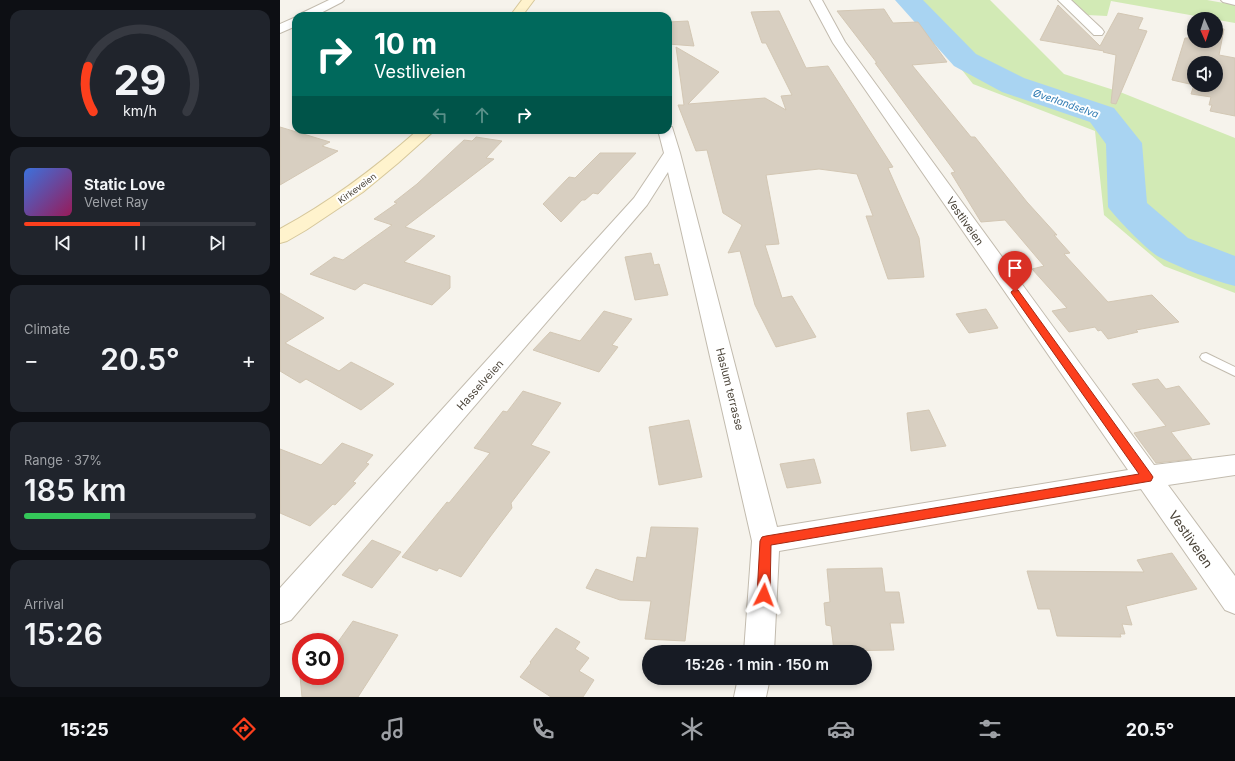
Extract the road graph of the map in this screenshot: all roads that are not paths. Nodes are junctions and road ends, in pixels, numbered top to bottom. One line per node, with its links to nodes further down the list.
1 (338, 0): 7 (street)
2 (528, 0): 8 (main road)
3 (816, 0): 19 (street, Vestliveien)
4 (1064, 0): 11 (street)
5 (1227, 0): 6 (street)
6 (1235, 1)
7 (314, 12)
8 (519, 12)
9 (292, 23): 10 (street)
10 (280, 29)
11 (1098, 32)
12 (422, 134): 15 (main road, Kirkeveien)
13 (667, 134): 14 (street, Haslum terrasse)
14 (672, 153): 20 (street, Haslum terrasse); 22 (street, Hasselveien)
15 (280, 237)
16 (1206, 357): 17 (lane)
17 (1235, 372)
18 (1235, 465): 19 (street)
19 (1147, 477): 20 (street); 21 (street, Vestliveien)
20 (766, 541): 23 (street, Haslum terrasse)
21 (1235, 600)
22 (280, 610)
23 (759, 645)
24 (753, 685): 25 (street)
25 (750, 697)

